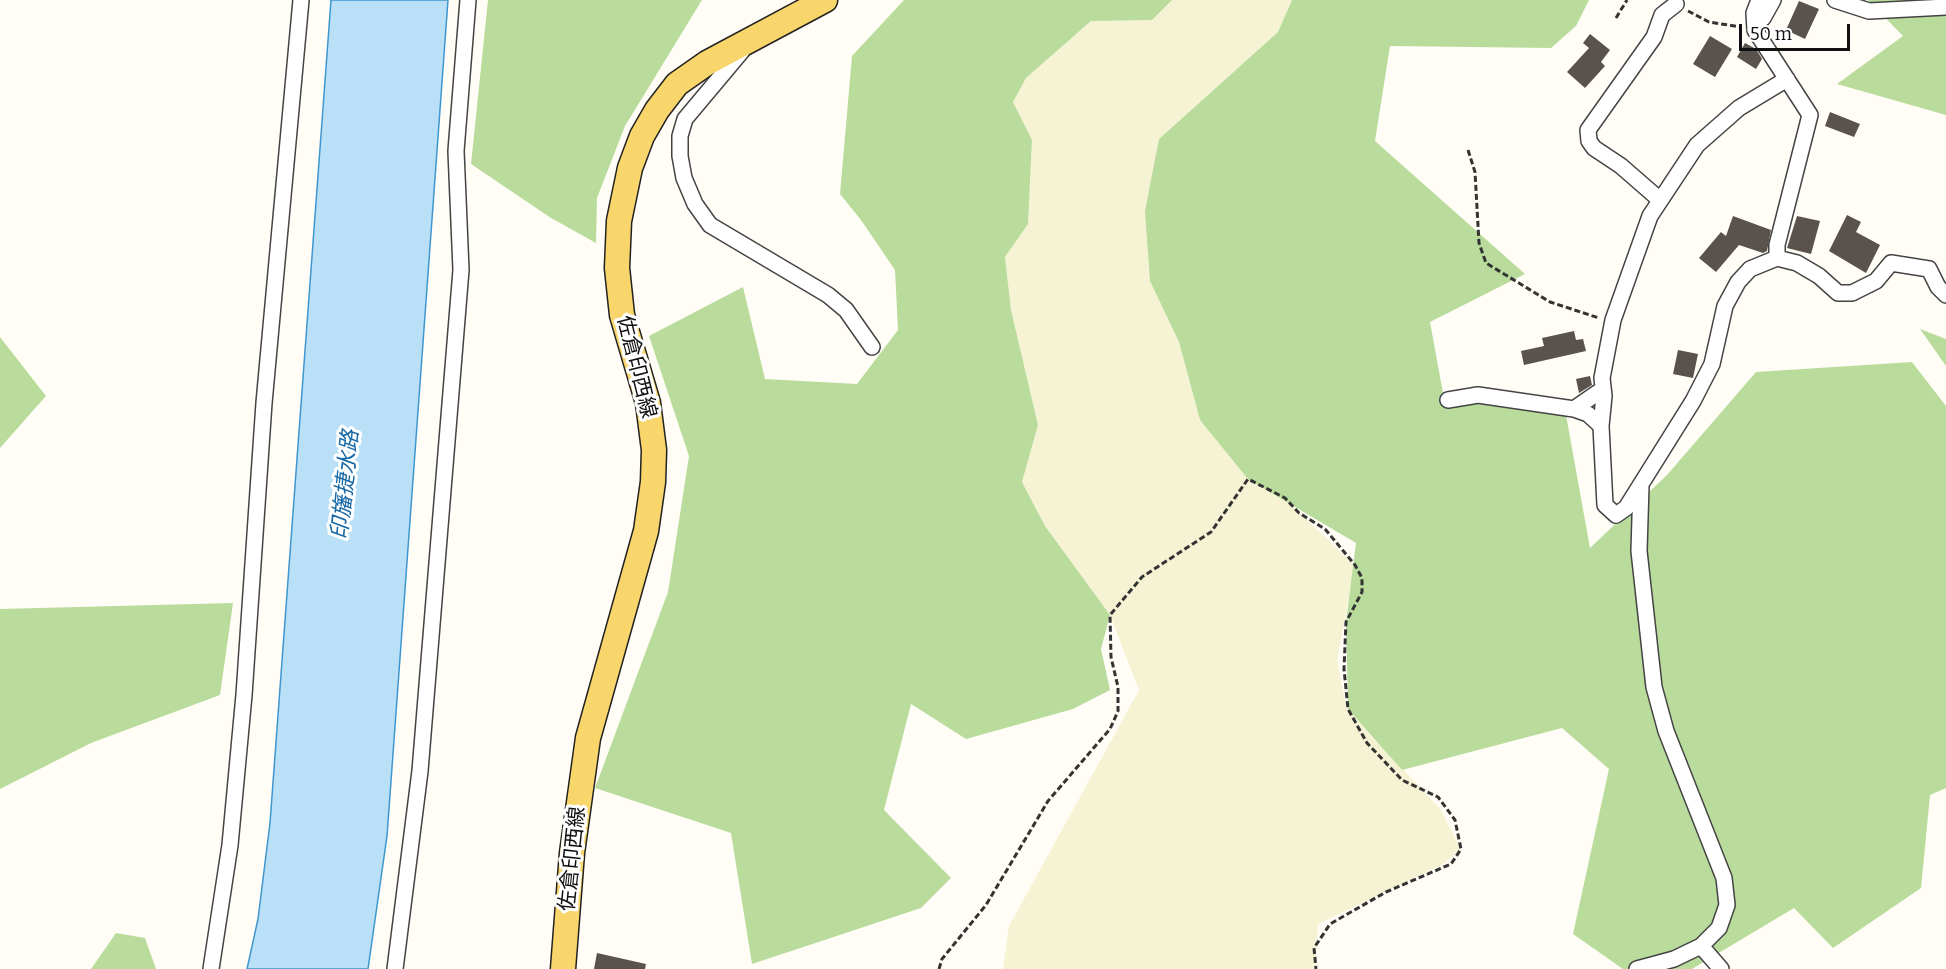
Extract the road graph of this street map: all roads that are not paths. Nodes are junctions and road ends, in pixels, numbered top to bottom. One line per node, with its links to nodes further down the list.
1 (301, 0): 22 (street)
2 (468, 0): 23 (street)
3 (825, 0): 10 (main road, 佐倉印西線)
4 (1759, 0): 9 (street)
5 (1773, 0): 9 (street)
6 (1835, 0): 8 (street)
7 (1676, 4): 12 (street)
8 (1946, 7)
9 (1755, 24): 11 (street)
10 (754, 38): 15 (street); 24 (main road, 佐倉印西線)
11 (1787, 79): 12 (street); 13 (street)
12 (1660, 200): 16 (street)
13 (1777, 258): 14 (street); 20 (street)
14 (1946, 295)
15 (872, 347)
16 (1603, 389): 18 (street); 19 (street)
17 (1448, 400): 18 (street)
18 (1574, 409): 19 (street)
19 (1601, 426): 20 (street)
20 (1642, 482): 21 (street)
21 (1701, 946): 25 (street); 26 (street)
22 (211, 969)
23 (395, 969)
24 (563, 969)
25 (1637, 969)
26 (1721, 969)

